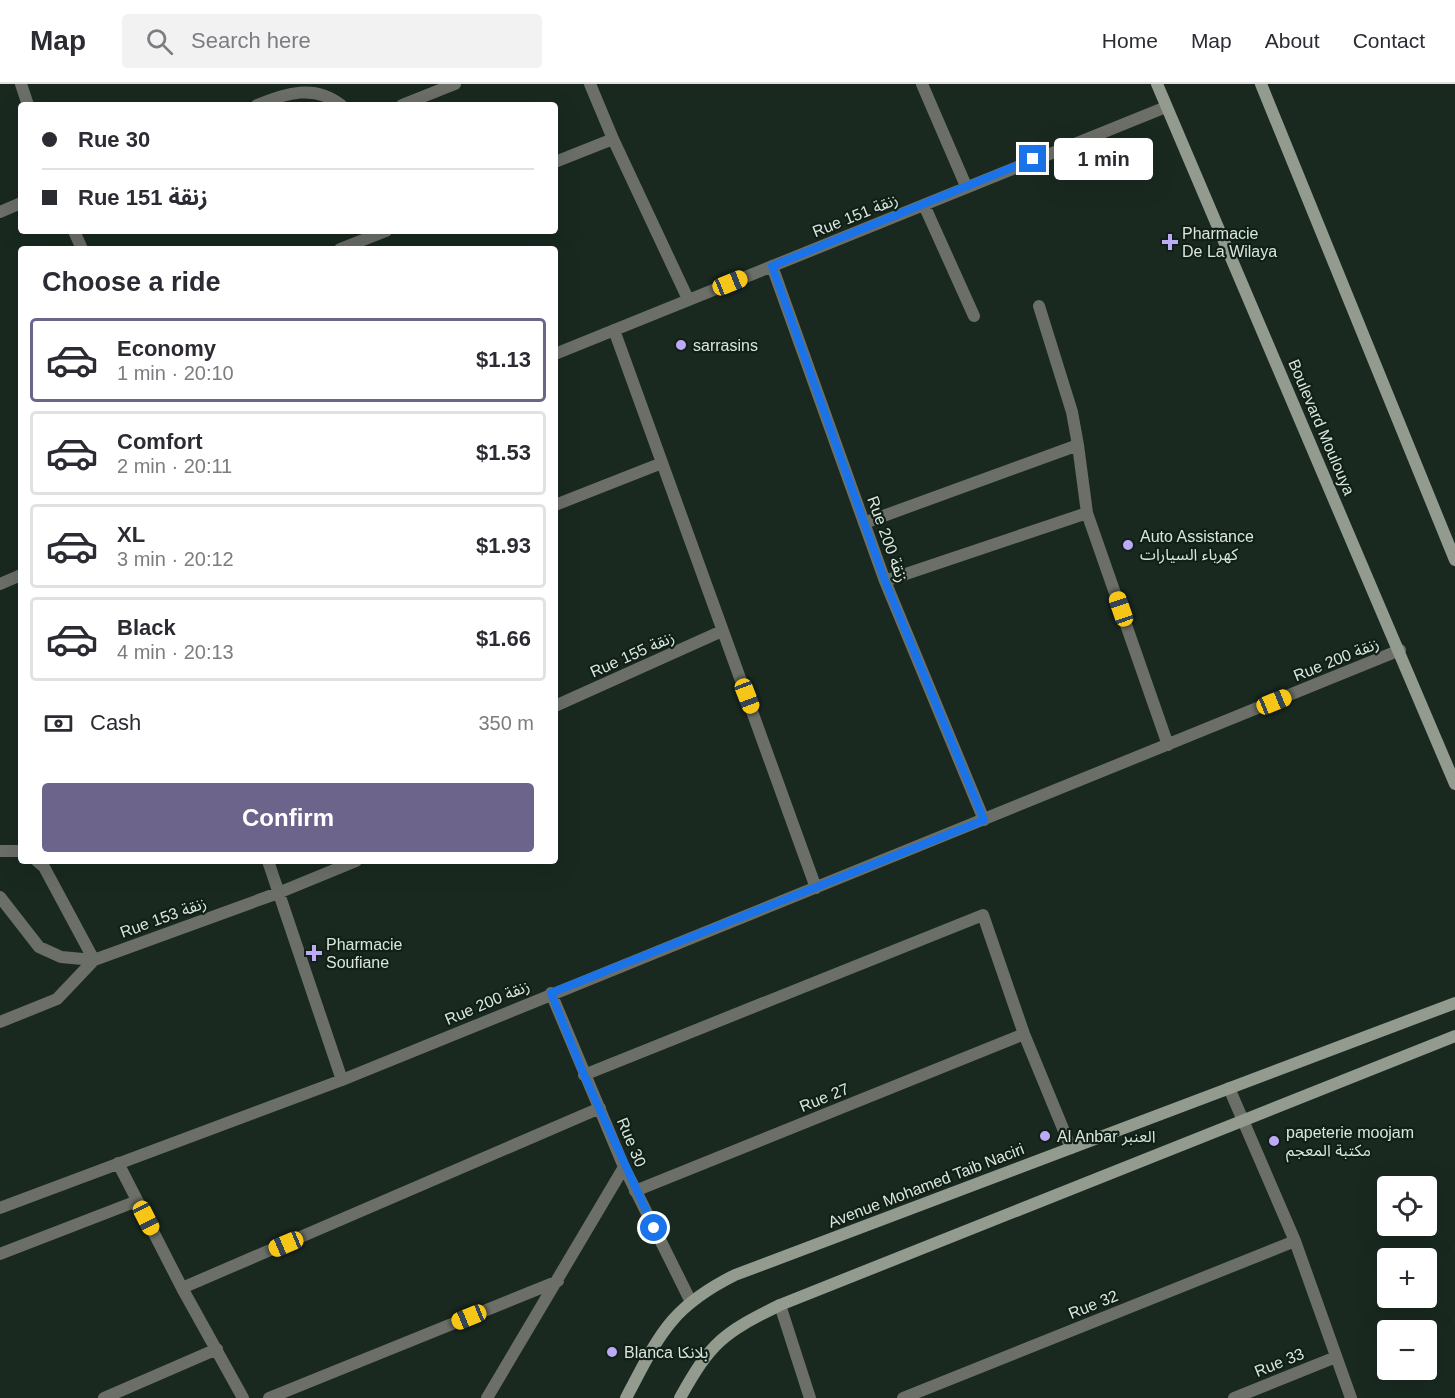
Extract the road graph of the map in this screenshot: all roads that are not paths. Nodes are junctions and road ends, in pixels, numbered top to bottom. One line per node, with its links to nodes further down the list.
1 (21, 84): 7 (street)
2 (455, 84): 10 (street)
3 (590, 84): 12 (street)
4 (922, 84): 14 (street)
5 (1157, 84): 11 (street, Boulevard Moulouya)
6 (1261, 84): 31 (street)
7 (27, 102)
8 (264, 102): 9 (street)
9 (337, 102)
10 (410, 102)
11 (1166, 106): 14 (street, Rue 151 زنقة); 36 (street, Boulevard Moulouya)
12 (613, 139): 13 (street); 21 (street)
13 (558, 161)
14 (966, 186): 16 (street, Rue 151 زنقة)
15 (18, 204): 17 (street)
16 (924, 205): 20 (street, Rue 151 زنقة); 23 (street)
17 (0, 212)
18 (378, 234): 19 (street)
19 (348, 246)
20 (772, 266): 21 (street, Rue 151 زنقة); 30 (street, Rue 200 زنقة)
21 (688, 299): 24 (street, Rue 151 زنقة)
22 (1039, 306): 26 (street)
23 (974, 316)
24 (615, 330): 25 (street, Rue 151 زنقة); 27 (street)
25 (558, 353)
26 (1078, 445): 29 (street); 30 (street)
27 (662, 463): 28 (street); 35 (street)
28 (558, 504)
29 (1087, 513): 33 (street); 38 (street)
30 (864, 524): 33 (street, Rue 200 زنقة)
31 (1455, 560)
32 (18, 576): 34 (street)
33 (885, 581): 40 (street, Rue 200 زنقة)
34 (0, 584)
35 (722, 631): 37 (street, Rue 155 زنقة); 46 (street)
36 (1400, 650): 38 (street, Rue 200 زنقة); 39 (street, Boulevard Moulouya)
37 (558, 705)
38 (1168, 745): 40 (street, Rue 200 زنقة)
39 (1455, 784)
40 (984, 820): 46 (street, Rue 200 زنقة)
41 (0, 851): 42 (street)
42 (18, 851)
43 (40, 864): 49 (street)
44 (269, 864): 47 (street)
45 (349, 864): 47 (street, Rue 153 زنقة)
46 (816, 888): 50 (street, Rue 200 زنقة)
47 (278, 893): 49 (street, Rue 153 زنقة); 56 (street)
48 (0, 897): 49 (street, Rue 153 زنقة)
49 (94, 960): 52 (street)
50 (551, 993): 55 (street, Rue 30); 56 (street, Rue 200 زنقة)
51 (1455, 1003): 57 (street, Avenue Mohamed Taib Naciri)
52 (0, 1022)
53 (1024, 1034): 55 (street); 60 (street); 63 (street, Rue 27)
54 (1455, 1036): 59 (street)
55 (584, 1075): 58 (street, Rue 30)
56 (342, 1080): 61 (street, Rue 200 زنقة)
57 (1229, 1088): 59 (street); 60 (street, Avenue Mohamed Taib Naciri)
58 (600, 1108): 62 (street, Rue 30); 69 (street)
59 (1243, 1120): 66 (street); 71 (street)
60 (1071, 1148): 70 (street, Avenue Mohamed Taib Naciri)
61 (118, 1163): 64 (street); 65 (street, Rue 200 زنقة)
62 (624, 1167): 63 (street, Rue 30); 68 (street)
63 (635, 1191): 70 (street, Rue 30)
64 (137, 1201): 67 (street); 69 (street)
65 (0, 1208)
66 (1295, 1241): 73 (street); 81 (street, Rue 32)
67 (0, 1254)
68 (558, 1281): 76 (street); 77 (street)
69 (182, 1288): 72 (street)
70 (691, 1302): 78 (street, Avenue Mohamed Taib Naciri)
71 (780, 1305): 79 (street); 80 (street)
72 (216, 1349): 74 (street); 75 (street)
73 (1336, 1357): 82 (street, Rue 33); 83 (street)
74 (104, 1398)
75 (243, 1398)
76 (269, 1398)
77 (487, 1398)
78 (626, 1398)
79 (680, 1398)
80 (810, 1398)
81 (903, 1398)
82 (1234, 1398)
83 (1351, 1398)

